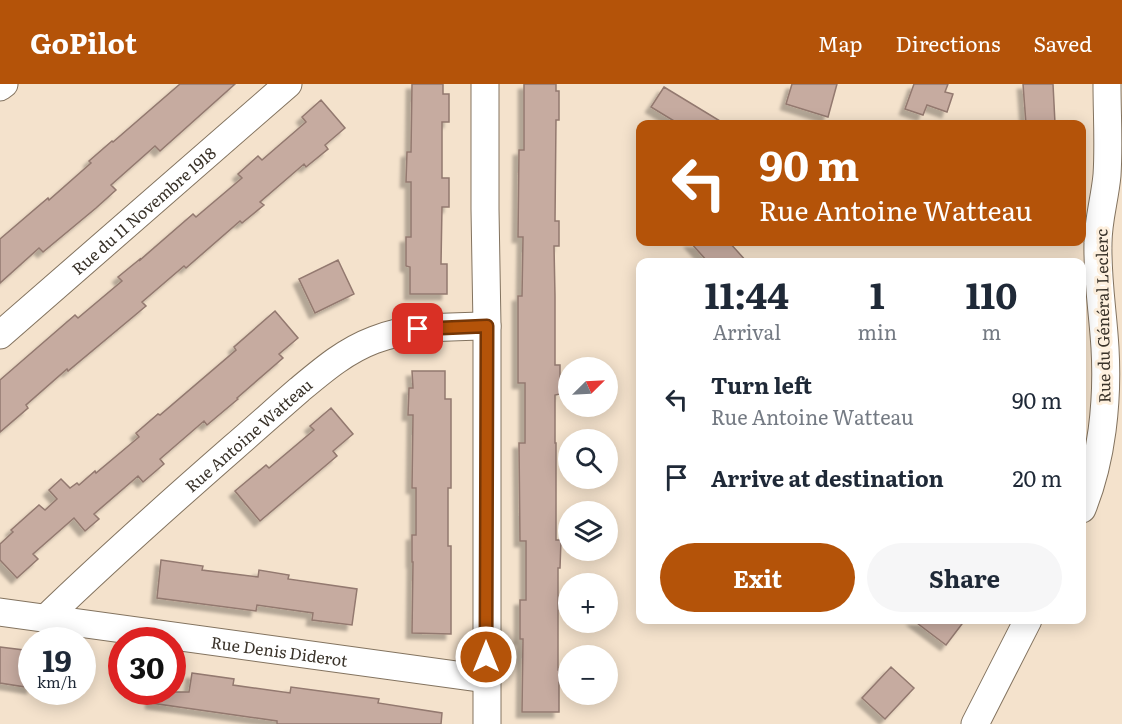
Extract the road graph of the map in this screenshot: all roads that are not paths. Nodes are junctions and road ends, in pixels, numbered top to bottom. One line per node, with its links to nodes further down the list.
1 (4, 84): 5 (street)
2 (288, 84): 7 (street, Rue du 11 Novembre 1918)
3 (485, 84): 6 (street)
4 (1107, 84): 8 (street, Rue du Général Leclerc)
5 (0, 87)
6 (487, 326): 10 (street, Rue Antoine Watteau); 12 (street)
7 (0, 335)
8 (1086, 499)
9 (0, 612): 10 (street, Rue Denis Diderot)
10 (45, 618): 12 (street, Rue Denis Diderot)
11 (1026, 624): 14 (street)
12 (486, 679): 13 (street)
13 (487, 724)
14 (975, 724)

